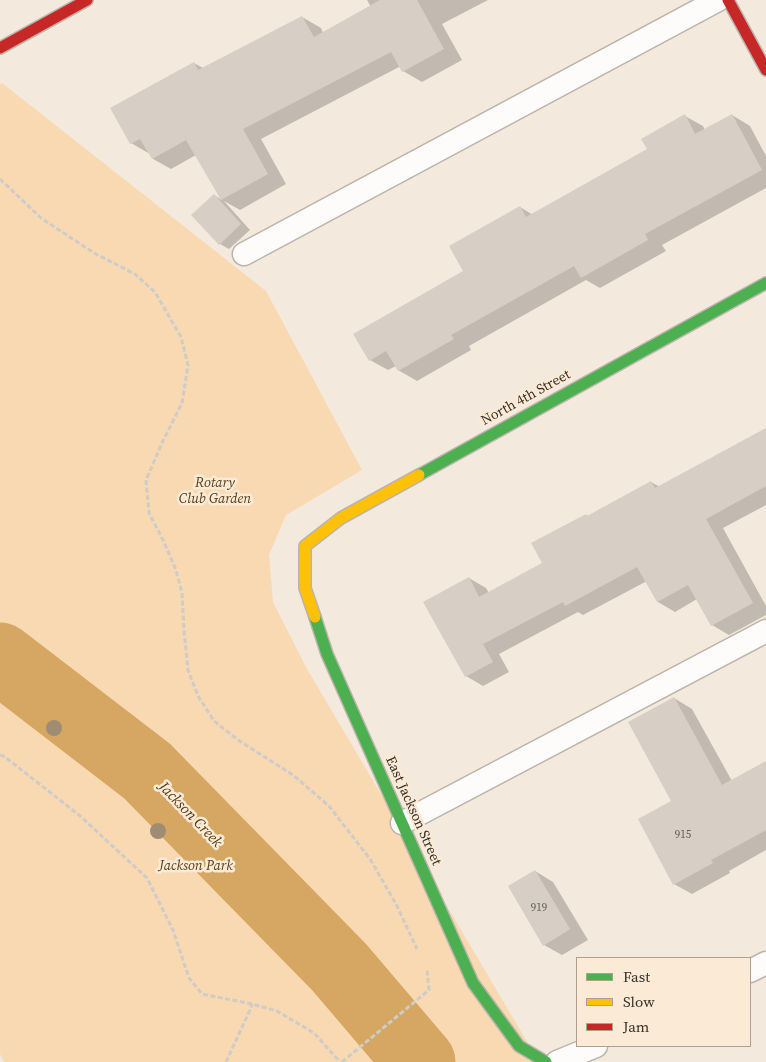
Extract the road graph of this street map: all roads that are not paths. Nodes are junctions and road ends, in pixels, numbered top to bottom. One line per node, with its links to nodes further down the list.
1 (87, 0): 4 (street)
2 (718, 0): 6 (lane)
3 (728, 0): 5 (street)
4 (0, 48)
5 (766, 70)
6 (244, 254)
7 (766, 283): 8 (street, North 4th Street)
8 (305, 546): 10 (street, East Jackson Street)
9 (766, 631): 10 (lane)
10 (402, 823): 14 (street, East Jackson Street)
11 (766, 963): 12 (lane)
12 (751, 971)
13 (594, 1047): 15 (lane)
14 (546, 1062)
15 (557, 1062)

